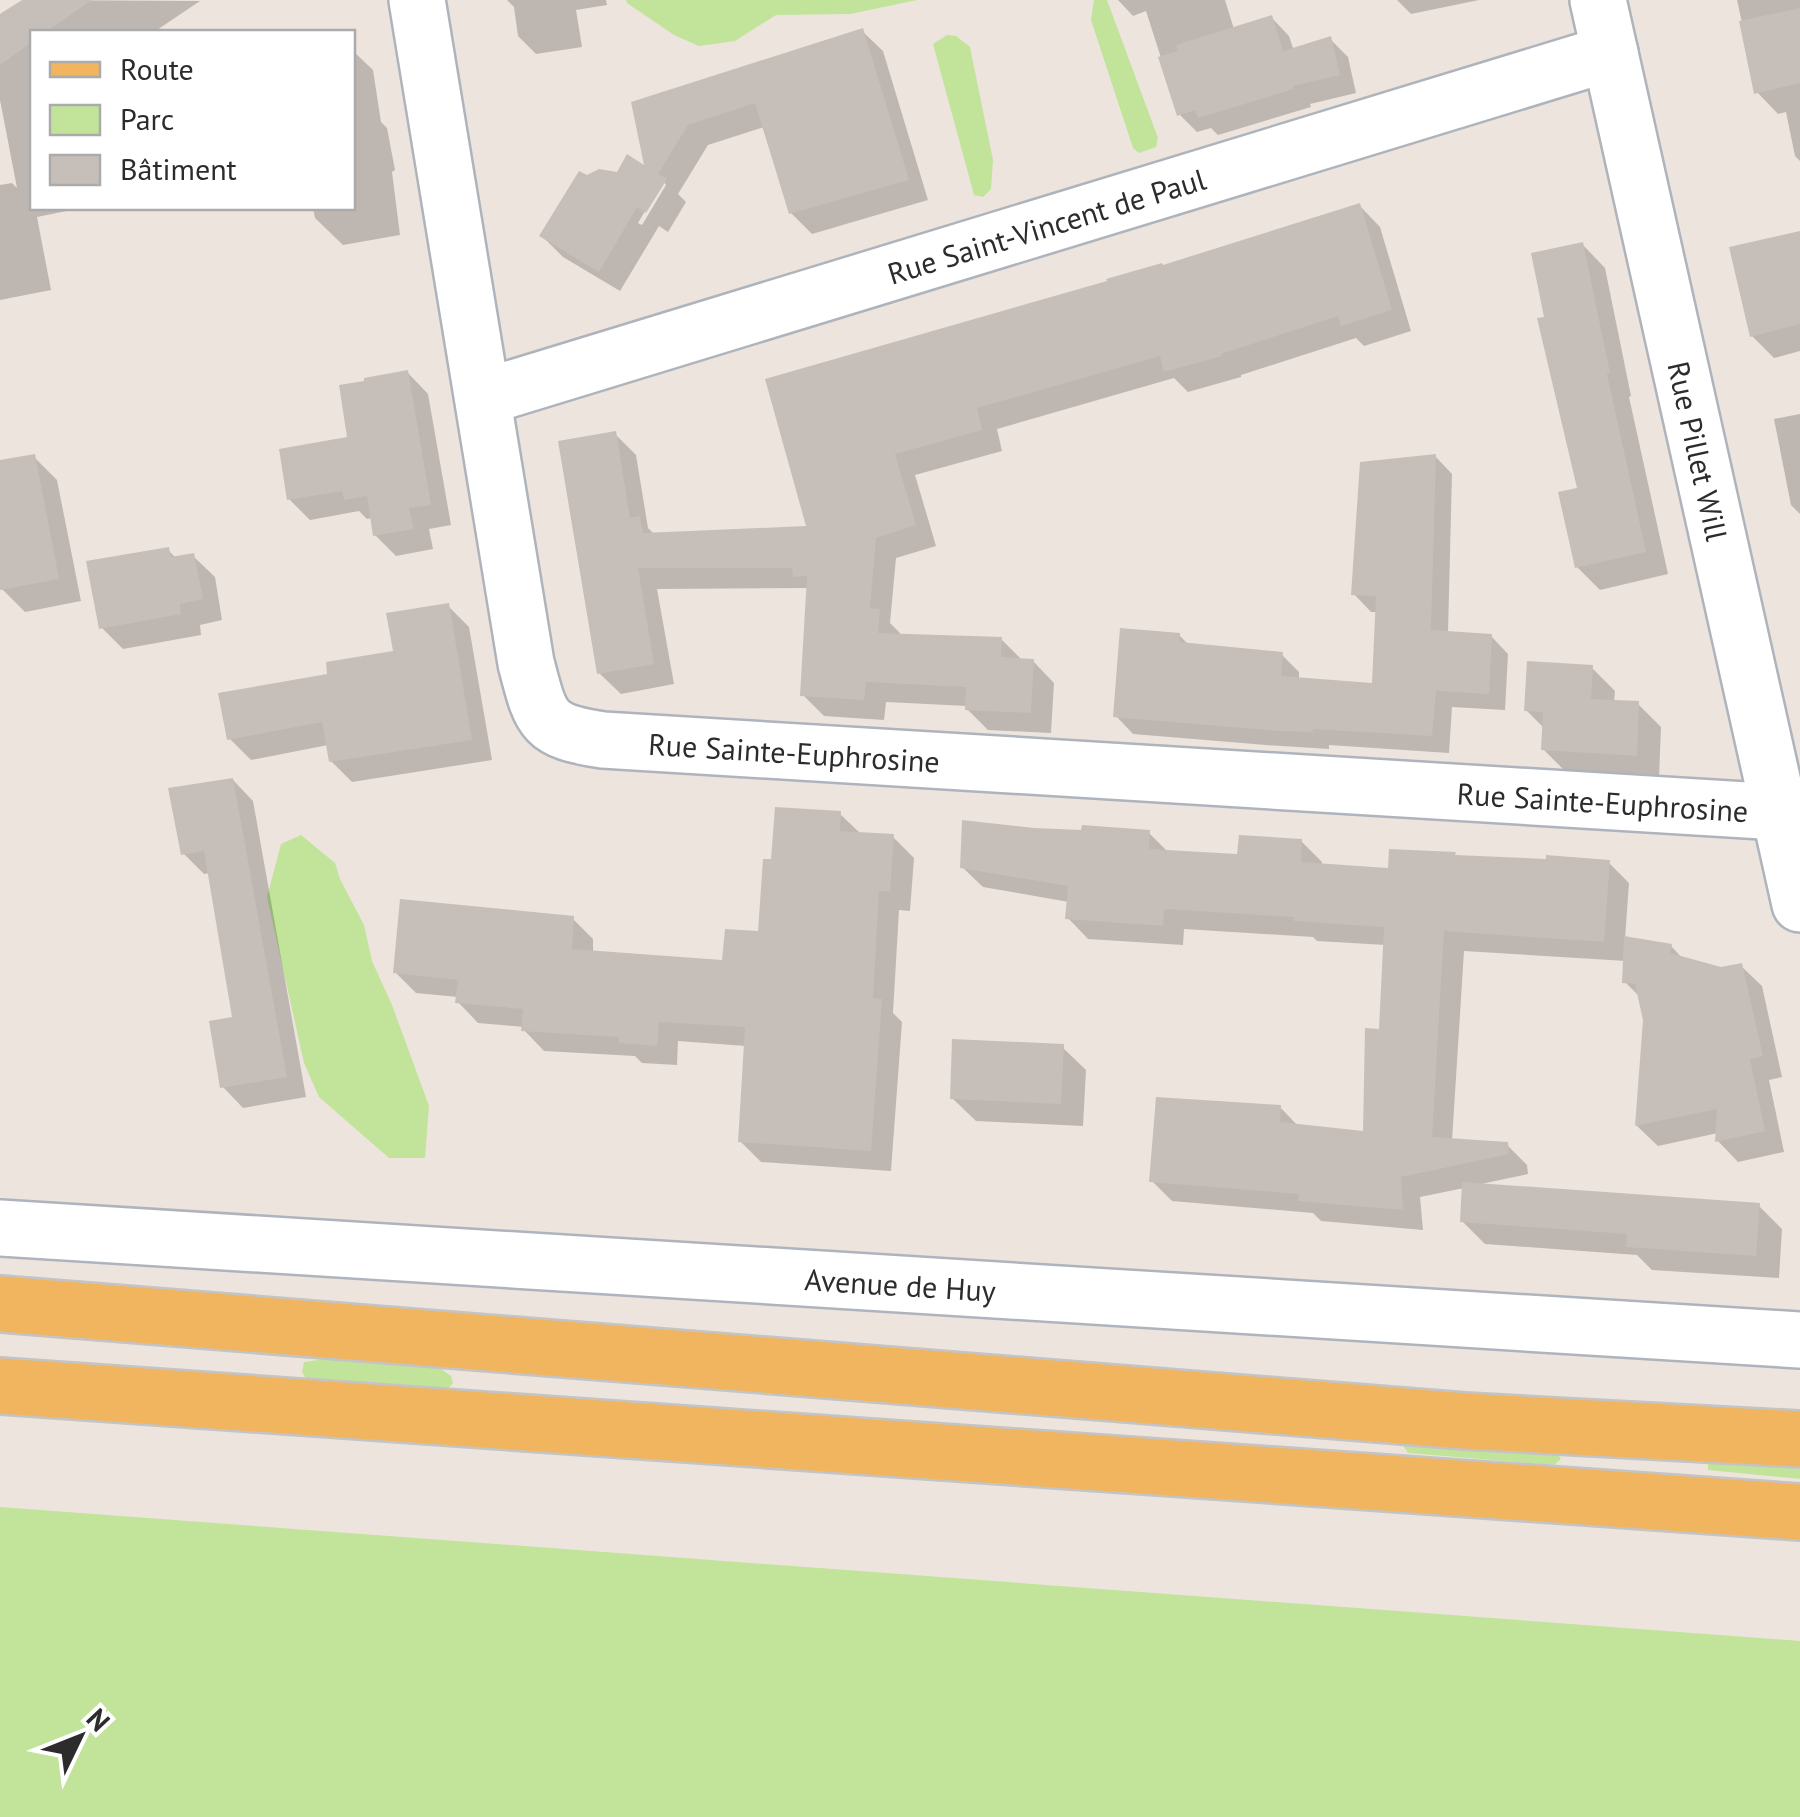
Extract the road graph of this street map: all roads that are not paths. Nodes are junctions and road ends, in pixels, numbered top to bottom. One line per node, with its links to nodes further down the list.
1 (416, 0): 4 (street, Rue Sainte-Euphrosine)
2 (1598, 0): 3 (street, Rue Pillet Will)
3 (1610, 52): 4 (street, Rue Saint-Vincent de Paul); 5 (street, Rue Pillet Will)
4 (484, 397): 5 (street, Rue Sainte-Euphrosine)
5 (1779, 812): 6 (street, Rue Pillet Will)
6 (1800, 904)
7 (0, 1228): 9 (street, Avenue de Huy)
8 (0, 1304): 11 (main road)
9 (1800, 1340)
10 (0, 1386): 12 (main road)
11 (1800, 1439)
12 (1800, 1512)

